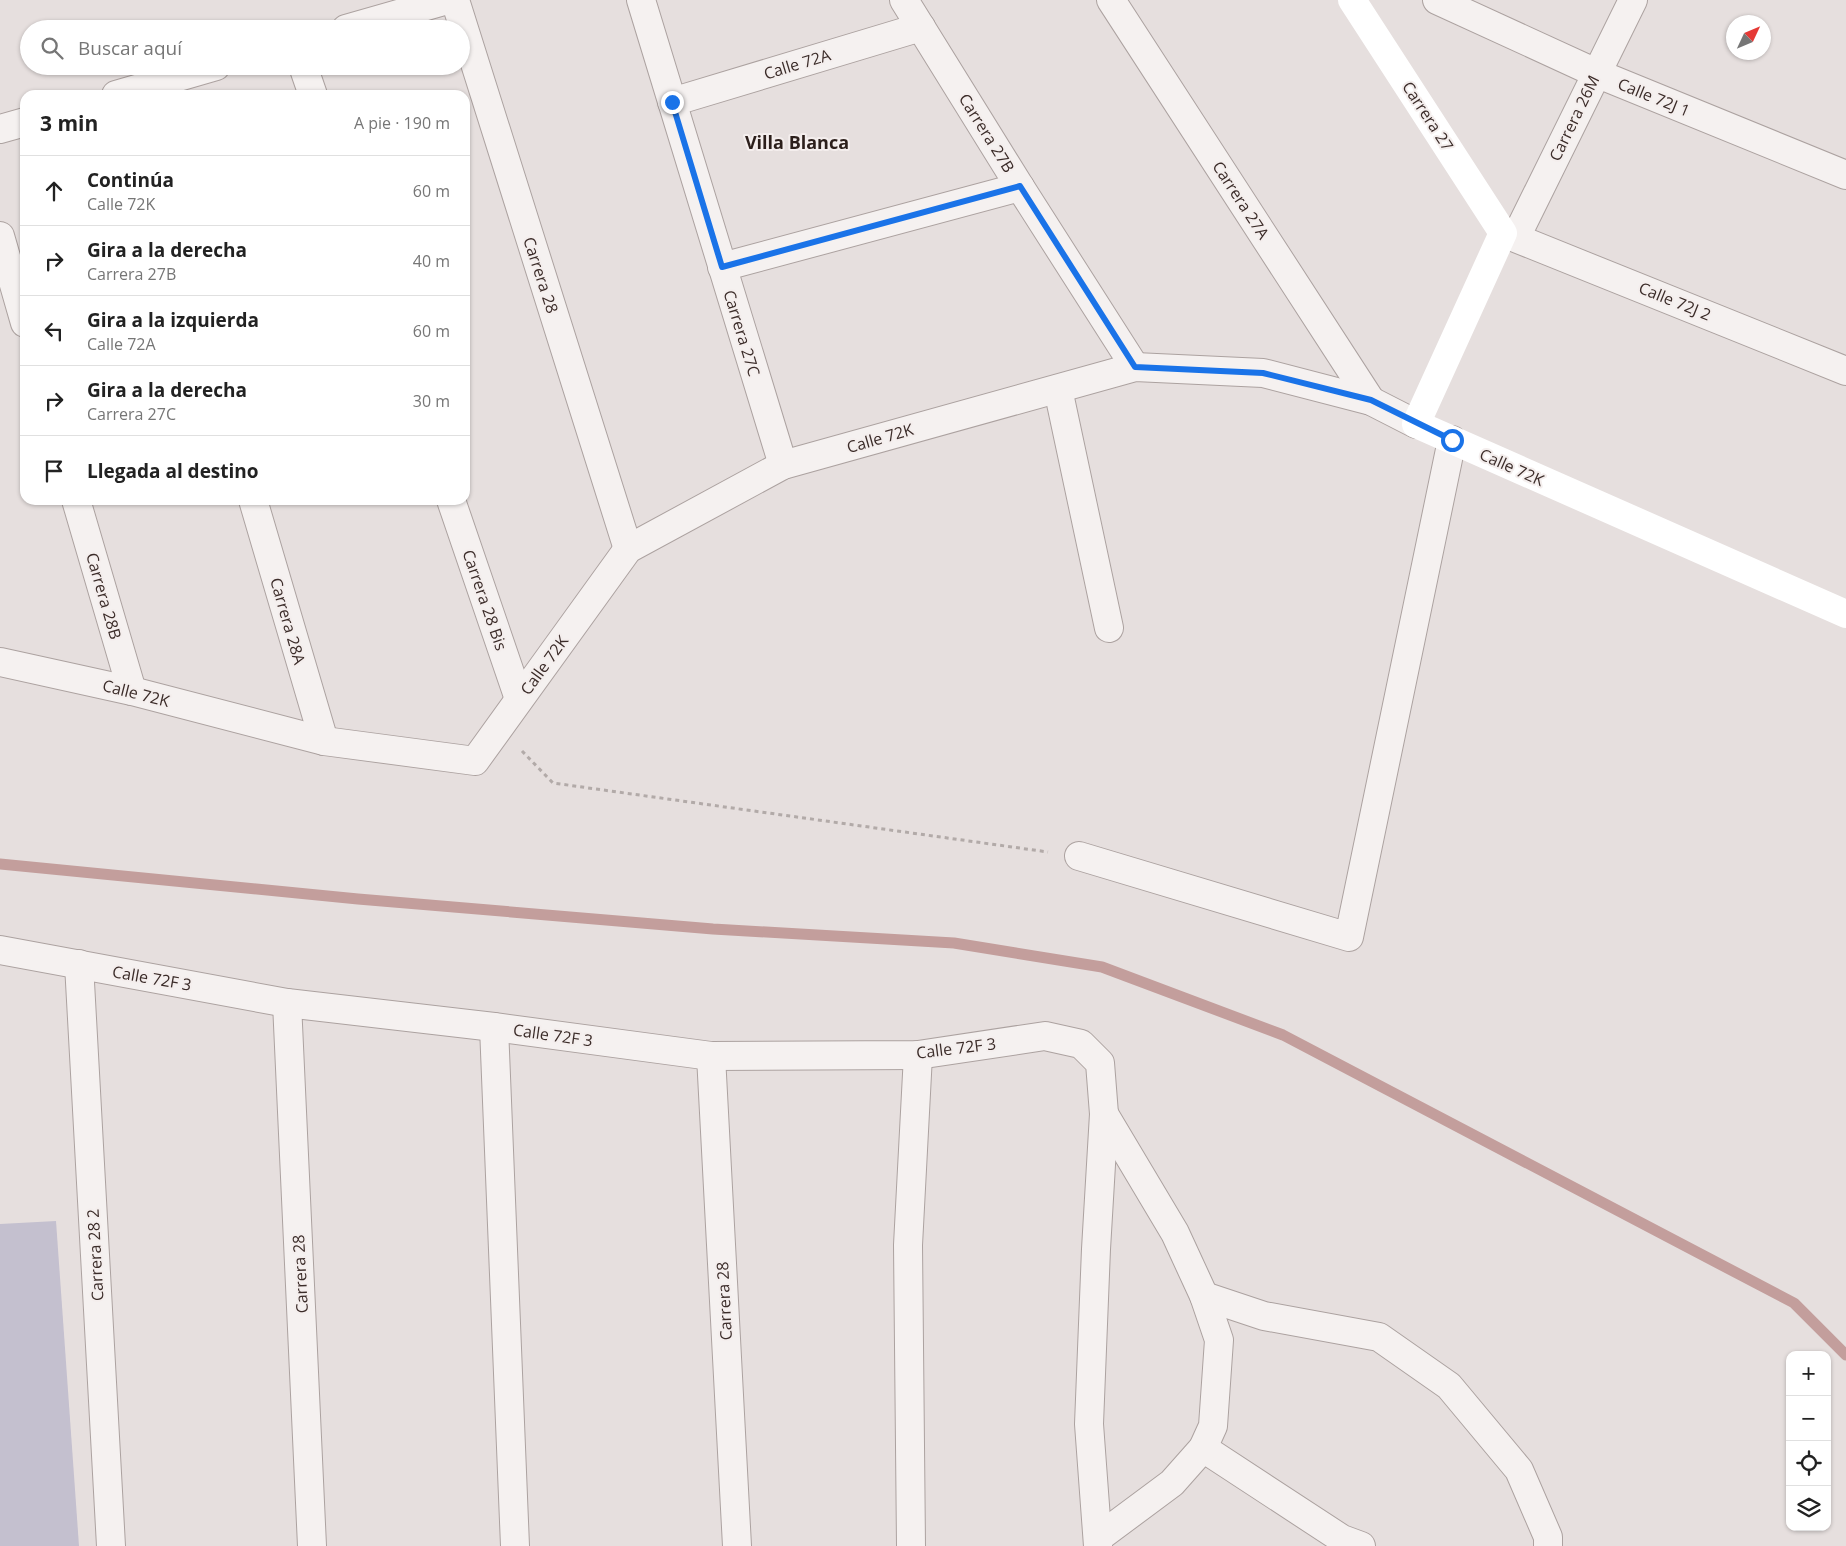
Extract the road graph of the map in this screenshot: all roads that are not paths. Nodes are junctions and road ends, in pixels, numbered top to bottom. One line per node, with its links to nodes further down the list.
1 (454, 0): 10 (street, Carrera 28)
2 (641, 0): 18 (street, Carrera 27C)
3 (904, 0): 11 (street, Carrera 27B)
4 (1111, 0): 30 (street, Carrera 27A)
5 (1352, 0): 23 (street, Carrera 27)
6 (1437, 0): 13 (street, Calle 72J 1)
7 (1633, 0): 13 (street, Carrera 26M)
8 (432, 2): 9 (street)
9 (375, 20)
10 (460, 20)
11 (921, 27): 18 (street, Calle 72A); 22 (street, Carrera 27B)
12 (470, 50): 37 (street, Carrera 28)
13 (1596, 73): 21 (street, Calle 72J 1); 23 (street, Carrera 26M)
14 (187, 75): 16 (street)
15 (306, 75): 17 (street)
16 (138, 90)
17 (310, 90)
18 (672, 102): 25 (street, Carrera 27C)
19 (20, 123): 20 (street)
20 (0, 129)
21 (1846, 175)
22 (1020, 186): 25 (street); 27 (street, Carrera 27B)
23 (1510, 235): 28 (street, Calle 72J 2); 31 (street, Carrera 26M)
24 (0, 236): 26 (street)
25 (722, 267): 33 (street, Carrera 27C)
26 (20, 306)
27 (1135, 367): 29 (street, Calle 72K); 30 (street, Calle 72K)
28 (1846, 371)
29 (1058, 389): 33 (street, Calle 72K); 39 (street)
30 (1371, 400): 31 (street, Calle 72K)
31 (1416, 424): 32 (street, Calle 72K)
32 (1452, 440): 38 (street, Calle 72K); 44 (street)
33 (782, 465): 37 (street, Calle 72K)
34 (77, 505): 41 (street, Carrera 28B)
35 (254, 505): 43 (street, Carrera 28A)
36 (453, 505): 42 (street, Carrera 28 Bis)
37 (628, 549): 42 (street, Calle 72K)
38 (1846, 614)
39 (1109, 628)
40 (0, 662): 41 (street, Calle 72K)
41 (132, 691): 43 (street, Calle 72K)
42 (519, 699): 43 (street, Calle 72K)
43 (324, 742)
44 (1079, 856)
45 (0, 950): 46 (street, Calle 72F 3)
46 (79, 964): 47 (street, Calle 72F 3); 55 (street, Carrera 28 2)
47 (287, 1003): 48 (street, Calle 72F 3); 56 (street, Carrera 28)
48 (494, 1028): 50 (street, Calle 72F 3); 57 (street)
49 (918, 1055): 50 (street, Calle 72F 3); 51 (street, Calle 72F 3); 59 (street)
50 (711, 1056): 58 (street, Carrera 28)
51 (1104, 1114): 52 (street); 54 (street)
52 (1204, 1296): 53 (street); 61 (street)
53 (1203, 1448): 54 (street); 60 (street)
54 (1098, 1542)
55 (110, 1546)
56 (312, 1546)
57 (515, 1546)
58 (737, 1546)
59 (911, 1546)
60 (1361, 1546)
61 (1548, 1546)

